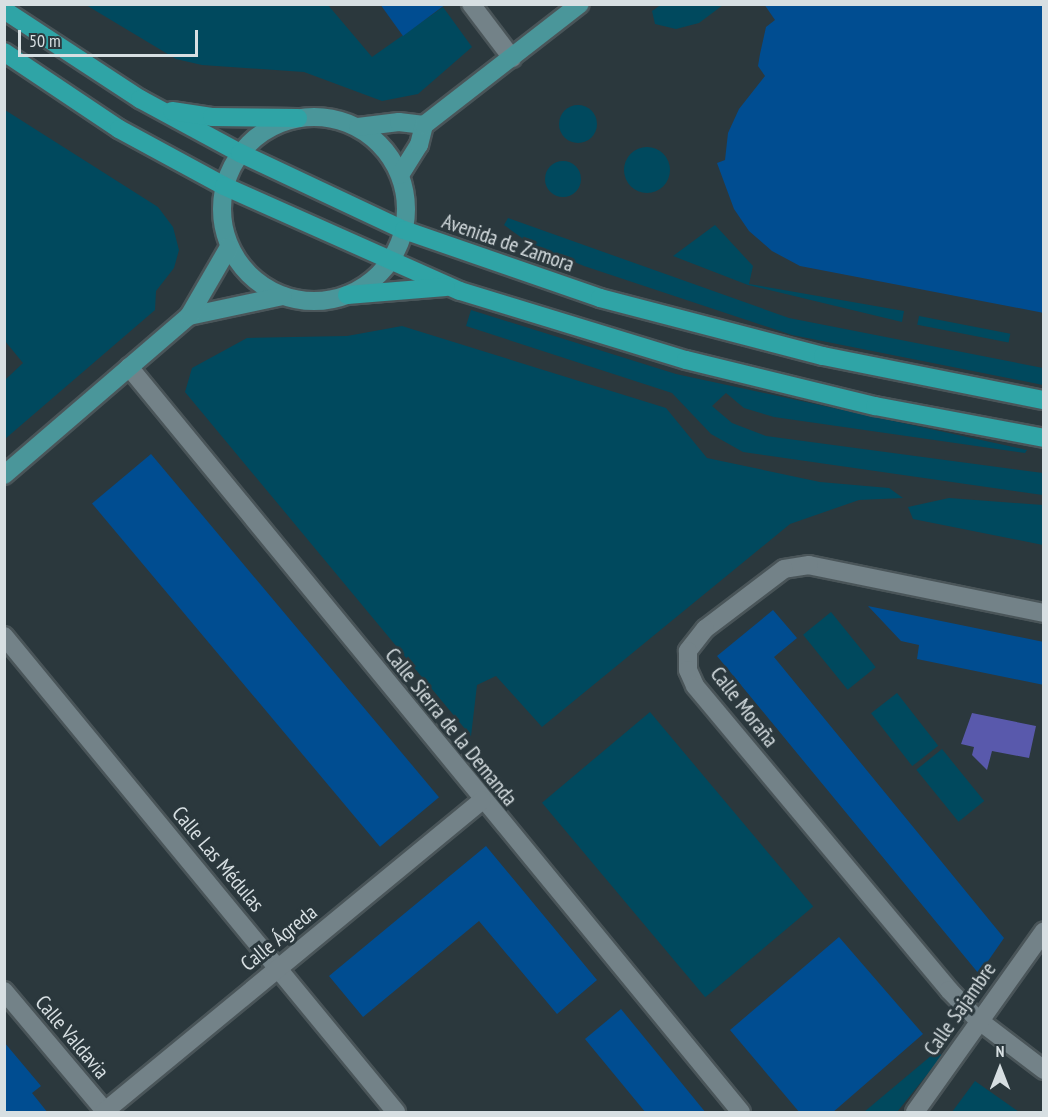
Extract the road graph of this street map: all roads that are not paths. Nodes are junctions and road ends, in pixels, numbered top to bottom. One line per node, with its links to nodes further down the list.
1 (471, 4): 5 (street)
2 (580, 4): 5 (main road)
3 (4, 10): 6 (highway, Avenida de Zamora)
4 (4, 52): 12 (highway)
5 (512, 58): 8 (main road)
6 (159, 109): 7 (highway); 10 (highway, Avenida de Zamora)
7 (298, 118): 9 (main road); 10 (main road)
8 (424, 125): 9 (main road); 11 (main road)
9 (358, 128): 11 (main road)
10 (240, 153): 12 (main road); 13 (highway, Avenida de Zamora)
11 (400, 176): 13 (main road)
12 (224, 186): 14 (main road); 15 (highway)
13 (404, 230): 15 (main road); 21 (highway, Avenida de Zamora)
14 (229, 247): 18 (main road); 19 (main road)
15 (389, 262): 16 (highway); 17 (main road)
16 (448, 286): 17 (highway); 22 (highway)
17 (347, 295): 18 (main road)
18 (283, 296): 19 (main road)
19 (189, 316): 20 (main road)
20 (129, 367): 23 (main road); 26 (street, Calle Sierra de la Demanda)
21 (1044, 400)
22 (1044, 438)
23 (4, 475)
24 (1044, 613): 30 (street, Calle Moraña)
25 (4, 636): 28 (street, Calle Las Médulas)
26 (482, 800): 28 (street, Calle Ágreda); 34 (street, Calle Sierra de la Demanda)
27 (1044, 931): 30 (street, Calle Sajambre)
28 (278, 967): 32 (street, Calle Ágreda); 33 (street, Calle Las Médulas)
29 (4, 992): 32 (street, Calle Valdavia)
30 (978, 1019): 31 (street, Calle Moraña); 35 (street, Calle Sajambre)
31 (1044, 1070)
32 (104, 1112)
33 (396, 1113)
34 (741, 1113)
35 (915, 1113)

